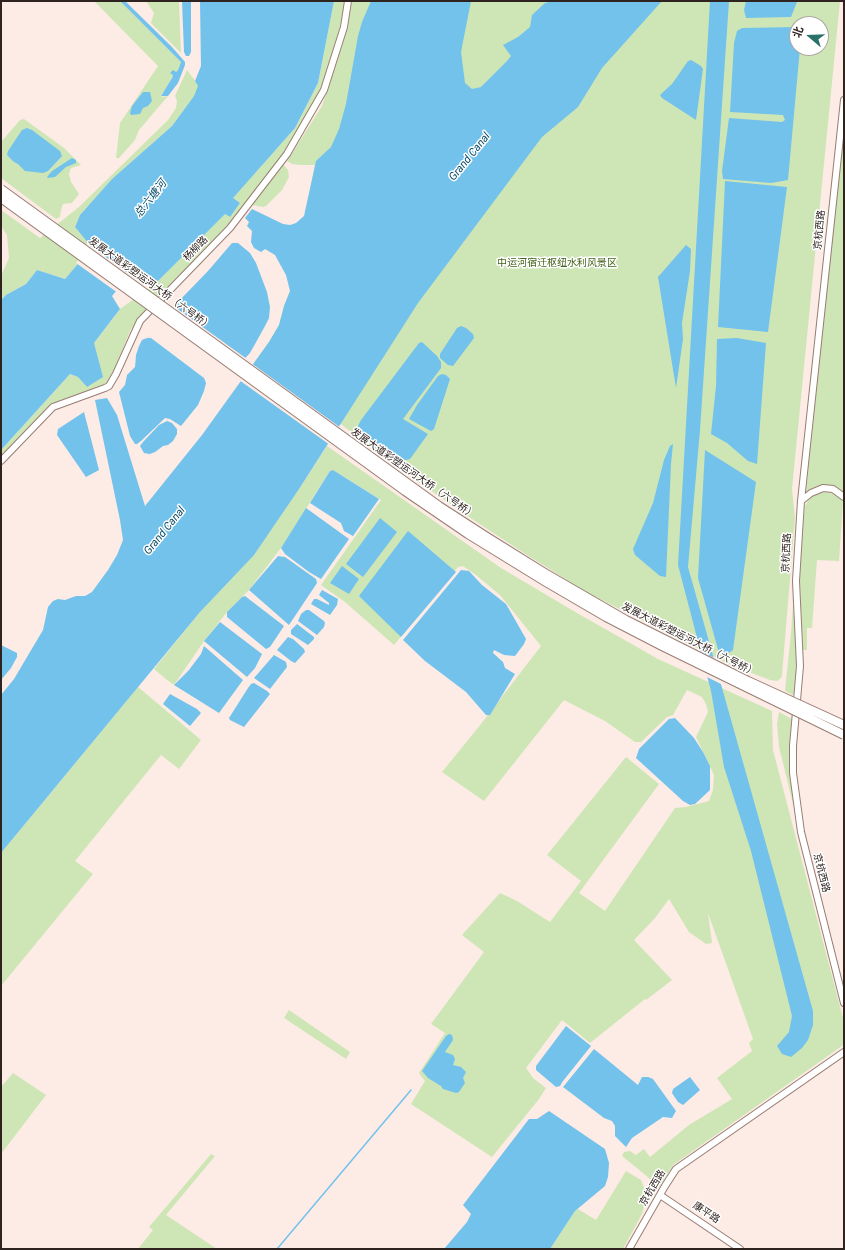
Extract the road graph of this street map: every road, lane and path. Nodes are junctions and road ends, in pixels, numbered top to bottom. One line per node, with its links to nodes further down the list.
1 (348, 1): 5 (street, 杨柳路)
2 (844, 100): 7 (street, 京杭西路)
3 (1, 189): 8 (main road, 发展大道彩塑运河大桥（六号桥）, bridge)
4 (1, 198): 9 (main road, 发展大道彩塑运河大桥（六号桥）, bridge)
5 (1, 461)
6 (844, 497): 7 (street)
7 (801, 501): 10 (street, 京杭西路)
8 (844, 725)
9 (844, 735)
10 (844, 1003)
11 (844, 1052): 12 (street, 京杭西路)
12 (660, 1195): 13 (street, 京杭西路); 14 (street, 康平路)
13 (629, 1249)
14 (740, 1249)

